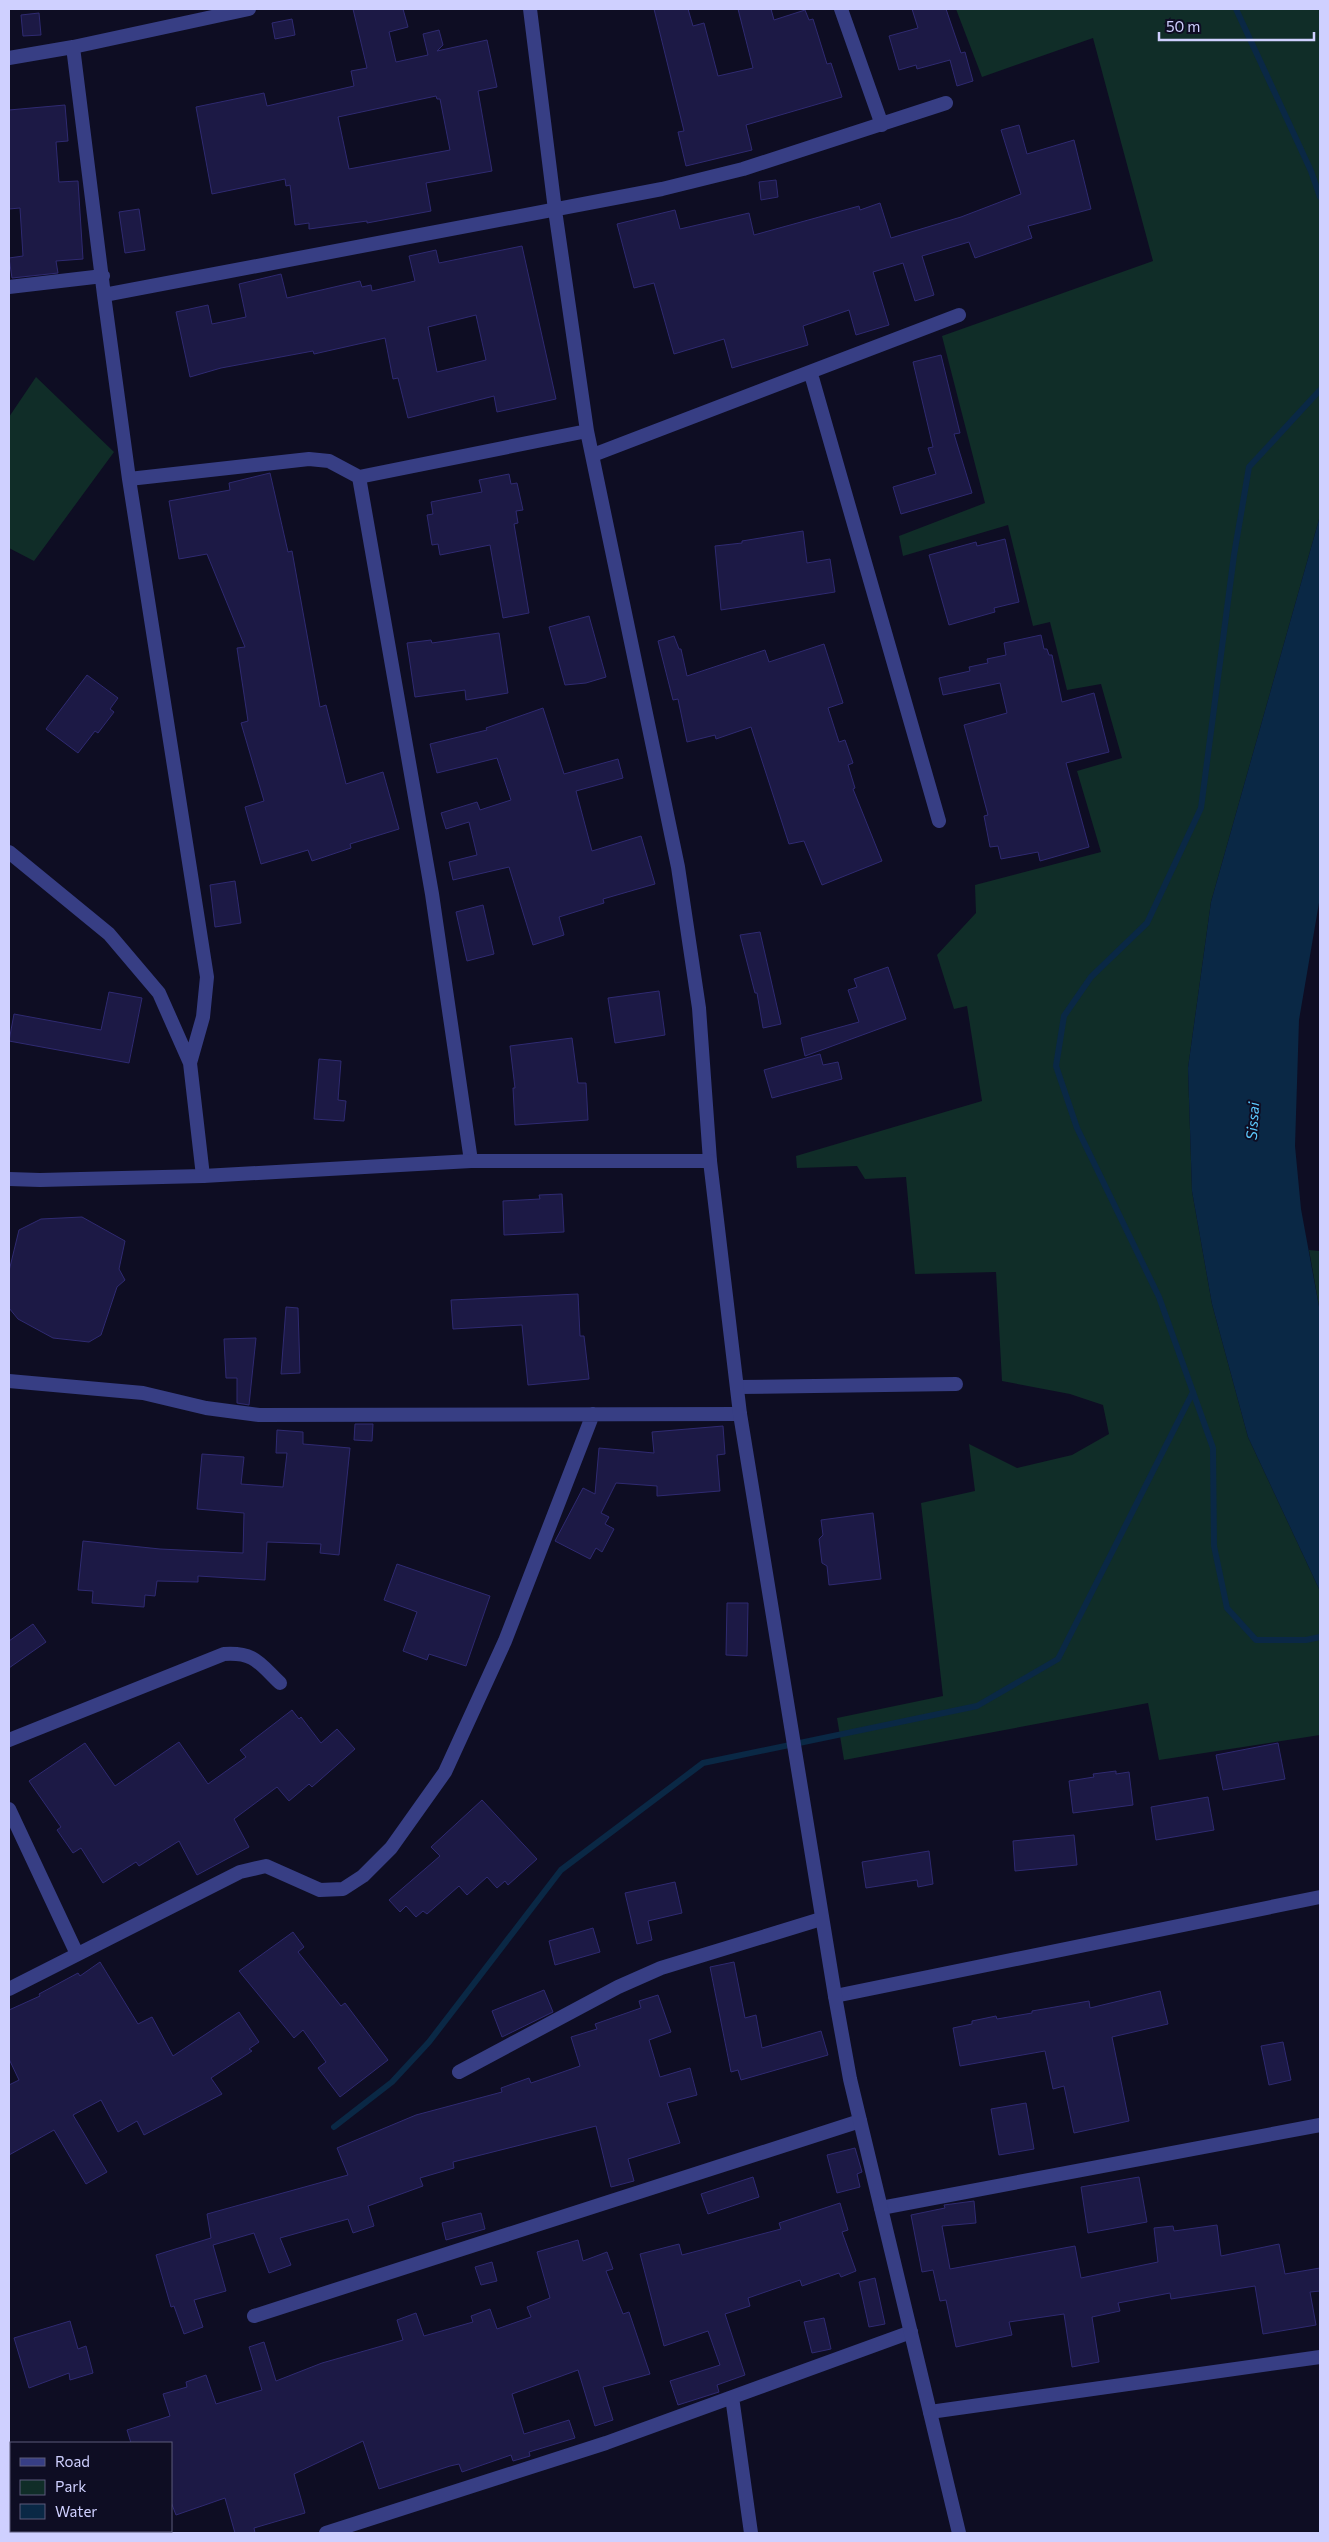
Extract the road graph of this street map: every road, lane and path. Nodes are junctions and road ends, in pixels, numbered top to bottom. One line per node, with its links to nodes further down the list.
1 (249, 9): 4 (street)
2 (530, 9): 8 (street)
3 (841, 9): 7 (street)
4 (73, 47): 5 (street); 9 (street)
5 (9, 58)
6 (946, 103): 7 (street)
7 (882, 124): 8 (street)
8 (554, 210): 11 (street); 14 (street)
9 (103, 276): 10 (street); 11 (street)
10 (9, 287)
11 (104, 295): 17 (street)
12 (959, 316): 13 (street)
13 (811, 374): 15 (street); 18 (street)
14 (587, 431): 15 (street); 16 (street)
15 (593, 455): 22 (street)
16 (359, 477): 17 (street); 21 (street)
17 (129, 479): 20 (street)
18 (939, 820)
19 (9, 852): 20 (street)
20 (190, 1063): 23 (street)
21 (472, 1161): 22 (street); 23 (street)
22 (710, 1161): 27 (street)
23 (203, 1176): 24 (street)
24 (9, 1179)
25 (9, 1381): 28 (street)
26 (956, 1384): 27 (street)
27 (737, 1387): 29 (street)
28 (593, 1414): 29 (street); 35 (street)
29 (740, 1414): 34 (street)
30 (280, 1683): 31 (street)
31 (9, 1740)
32 (9, 1809): 35 (street)
33 (1320, 1897): 37 (street)
34 (821, 1919): 37 (street); 38 (street)
35 (78, 1954): 36 (street)
36 (9, 1989)
37 (835, 1996): 39 (street)
38 (459, 2072)
39 (860, 2121): 41 (street); 42 (street)
40 (1320, 2124): 41 (street)
41 (881, 2208): 43 (street)
42 (254, 2316)
43 (911, 2332): 45 (street); 46 (street)
44 (1320, 2357): 46 (street)
45 (732, 2397): 47 (street); 48 (street)
46 (930, 2412): 49 (street)
47 (326, 2533)
48 (751, 2533)
49 (959, 2533)

